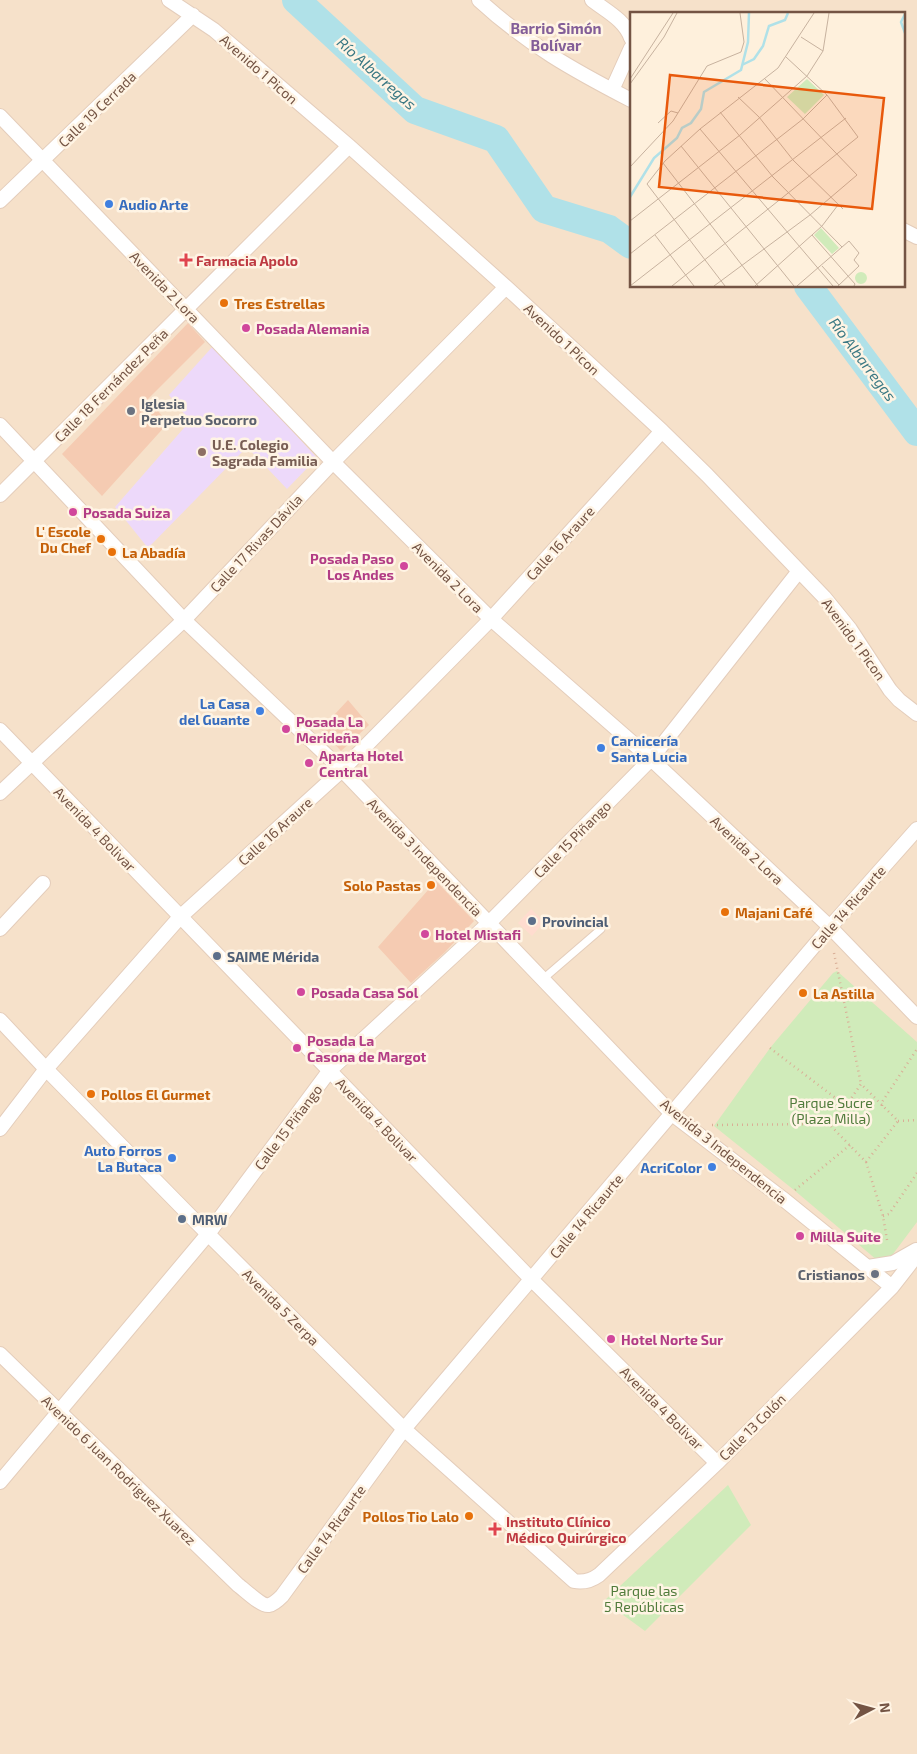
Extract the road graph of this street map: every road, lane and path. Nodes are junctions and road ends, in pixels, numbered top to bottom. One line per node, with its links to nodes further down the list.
1 (169, 0): 4 (street, Avenido 1 Picon)
2 (480, 0): 7 (street)
3 (592, 0): 5 (street)
4 (193, 15): 10 (street, Avenido 1 Picon); 11 (street, Calle 19 Cerrada)
5 (630, 34)
6 (630, 50): 7 (street)
7 (612, 90): 8 (street)
8 (630, 99)
9 (0, 116): 11 (street, Avenida 2 Lora)
10 (349, 146): 15 (street, Avenido 1 Picon); 16 (street, Calle 18 Fernández Peña)
11 (44, 160): 12 (street, Calle 19 Cerrada); 16 (street, Avenida 2 Lora)
12 (0, 201)
13 (904, 230): 14 (street)
14 (917, 237)
15 (506, 287): 18 (street, Avenido 1 Picon); 20 (street, Calle 17 Rivas Dávila)
16 (186, 310): 19 (street, Calle 18 Fernández Peña); 20 (street, Avenida 2 Lora)
17 (0, 425): 19 (street, Avenida 3 Independencia)
18 (662, 431): 22 (street, Avenido 1 Picon); 23 (street, Calle 16 Araure)
19 (34, 462): 21 (street, Calle 18 Fernández Peña); 24 (street, Avenida 3 Independencia)
20 (333, 462): 23 (street, Avenida 2 Lora); 24 (street, Calle 17 Rivas Dávila)
21 (0, 495)
22 (799, 571): 25 (street, Avenido 1 Picon); 27 (street, Calle 15 Piñango)
23 (491, 619): 27 (street, Avenida 2 Lora); 29 (street, Calle 16 Araure)
24 (184, 620): 28 (street, Calle 17 Rivas Dávila); 29 (street, Avenida 3 Independencia)
25 (917, 714)
26 (0, 730): 28 (street, Avenida 4 Bolivar)
27 (651, 759): 34 (street, Calle 15 Piñango); 35 (street, Avenida 2 Lora)
28 (31, 763): 30 (street, Calle 17 Rivas Dávila); 33 (street, Avenida 4 Bolivar)
29 (342, 770): 33 (street, Calle 16 Araure); 34 (street, Avenida 3 Independencia)
30 (0, 793)
31 (917, 829): 35 (street, Calle 14 Ricaurte)
32 (43, 883): 36 (street)
33 (180, 917): 43 (street, Calle 16 Araure); 44 (street, Avenida 4 Bolivar)
34 (489, 923): 38 (street, Avenida 3 Independencia); 44 (street, Calle 15 Piñango)
35 (830, 927): 39 (street, Avenida 2 Lora); 45 (path); 48 (street, Calle 14 Ricaurte)
36 (0, 929)
37 (601, 929): 38 (lane)
38 (543, 979): 48 (street, Avenida 3 Independencia)
39 (917, 1016)
40 (0, 1020): 43 (street, Avenida 5 Zerpa)
41 (770, 1048): 46 (path)
42 (917, 1049): 47 (path)
43 (46, 1069): 53 (street, Calle 16 Araure); 59 (street, Avenida 5 Zerpa)
44 (330, 1070): 59 (street, Calle 15 Piñango); 64 (street, Avenida 4 Bolivar)
45 (860, 1084): 46 (path); 47 (path)
46 (846, 1106): 52 (path)
47 (882, 1106): 50 (path)
48 (672, 1114): 57 (street, Avenida 3 Independencia); 64 (street, Calle 14 Ricaurte)
49 (917, 1120): 50 (path)
50 (898, 1122): 55 (path)
51 (706, 1124): 52 (path)
52 (829, 1124): 54 (path)
53 (0, 1129)
54 (850, 1145): 55 (path); 57 (path)
55 (866, 1162): 58 (path)
56 (917, 1173): 58 (path)
57 (782, 1198): 63 (street, Avenida 3 Independencia)
58 (883, 1216): 60 (path)
59 (208, 1234): 67 (street, Calle 15 Piñango); 68 (street, Avenida 5 Zerpa)
60 (887, 1240)
61 (917, 1249): 63 (street)
62 (917, 1255): 65 (street, Calle 13 Colón)
63 (868, 1267): 65 (street, Avenida 3 Independencia)
64 (532, 1280): 68 (street, Calle 14 Ricaurte); 69 (street, Avenida 4 Bolivar)
65 (892, 1286): 69 (street, Calle 13 Colón)
66 (0, 1354): 67 (street, Avenido 6 Juan Rodriguez Xuarez)
67 (58, 1411): 70 (street, Calle 15 Piñango); 72 (street, Avenido 6 Juan Rodriguez Xuarez)
68 (404, 1429): 71 (street, Avenida 5 Zerpa); 72 (street, Calle 14 Ricaurte)
69 (717, 1462): 71 (street, Calle 13 Colón)
70 (2, 1475)
71 (574, 1581)
72 (264, 1605)

